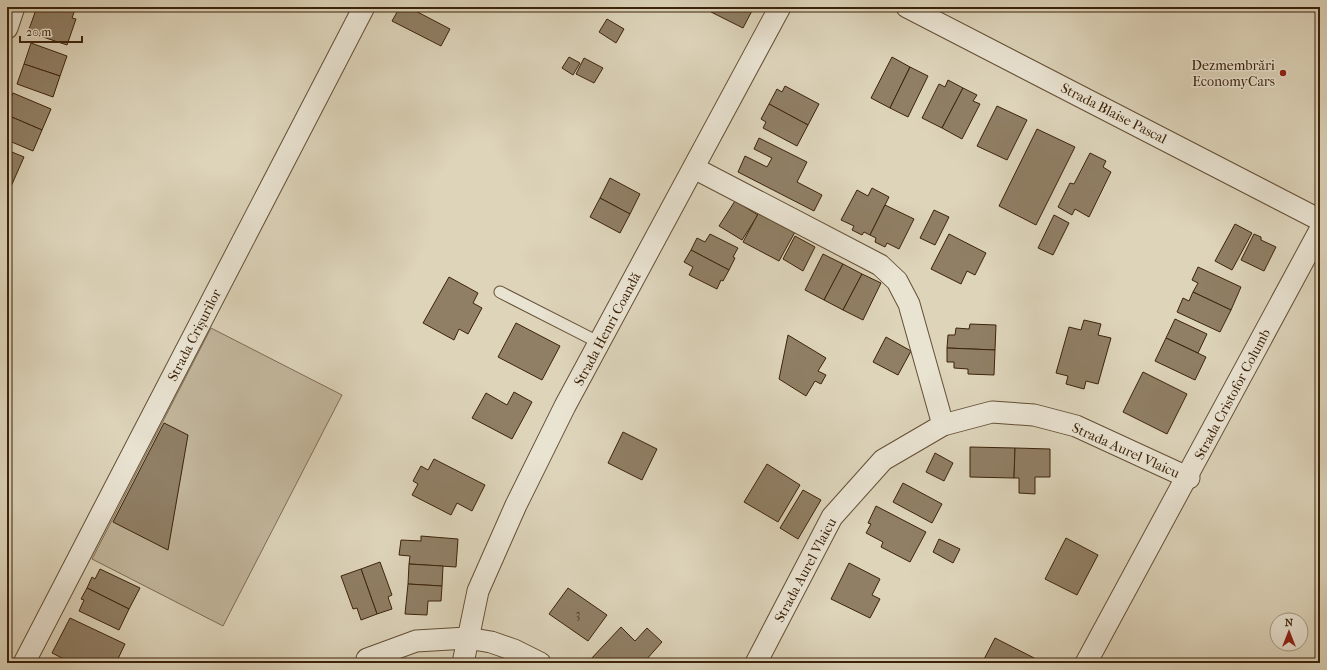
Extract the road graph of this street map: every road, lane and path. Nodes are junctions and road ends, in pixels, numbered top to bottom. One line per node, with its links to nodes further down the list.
1 (14, 7): 5 (street)
2 (364, 7): 15 (street, Strada Crișurilor)
3 (780, 7): 6 (street, Strada Henri Coandă)
4 (907, 7): 7 (street, Strada Blaise Pascal)
5 (7, 28)
6 (694, 168): 10 (street, Strada Henri Coandă); 11 (street)
7 (1320, 220)
8 (1320, 230): 12 (street, Strada Cristofor Columb)
9 (500, 292): 10 (lane)
10 (600, 343): 13 (street, Strada Henri Coandă)
11 (943, 425): 12 (street, Strada Aurel Vlaicu); 18 (street, Strada Aurel Vlaicu)
12 (1188, 477): 19 (street, Strada Cristofor Columb)
13 (467, 638): 14 (street); 16 (street, Strada Henri Coandă); 17 (street)
14 (367, 659)
15 (24, 663)
16 (462, 663)
17 (540, 663)
18 (756, 663)
19 (1086, 663)

